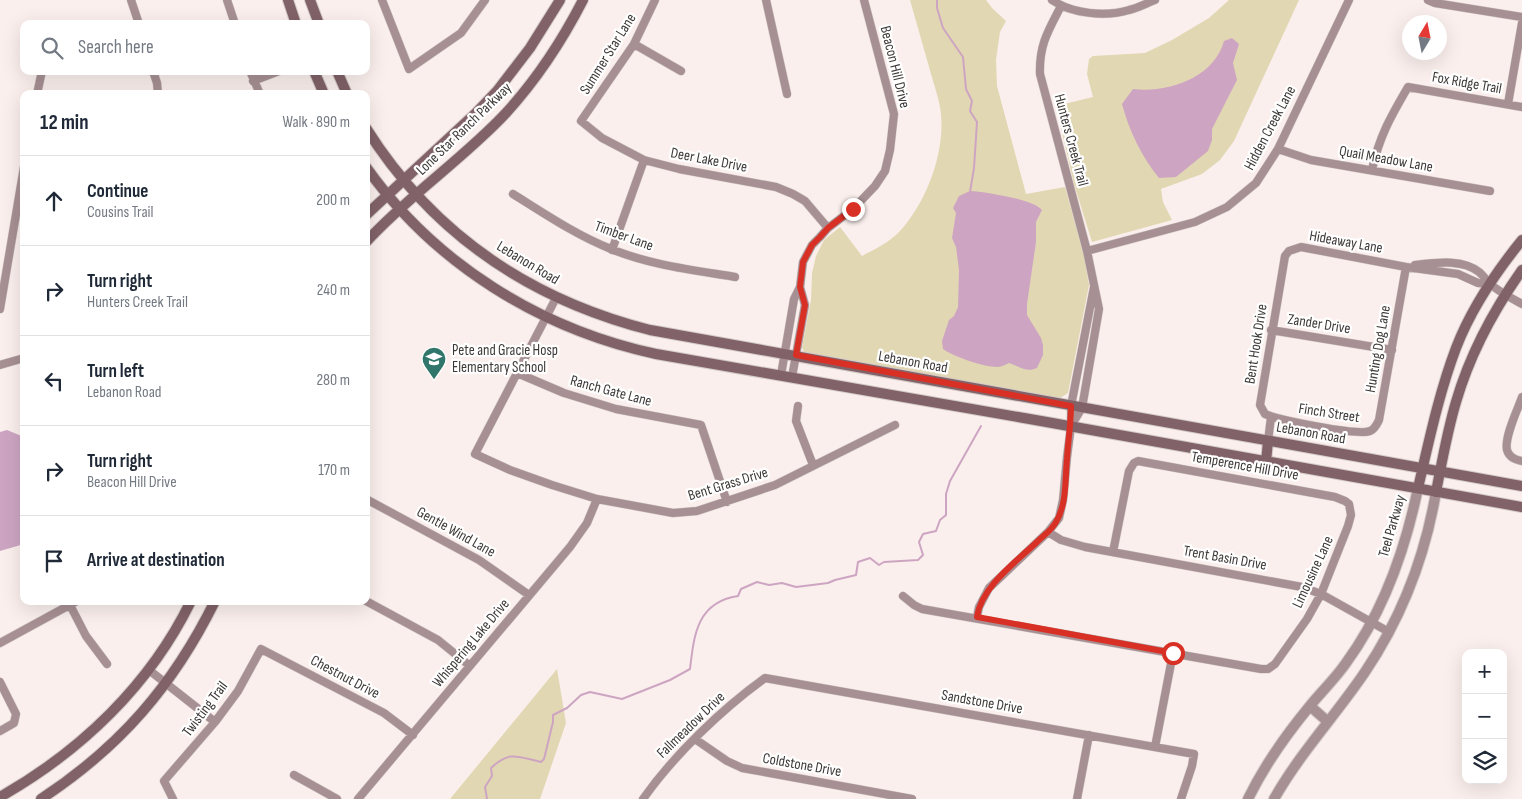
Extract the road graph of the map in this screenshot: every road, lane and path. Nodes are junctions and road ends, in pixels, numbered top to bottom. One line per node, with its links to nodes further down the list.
1 (130, 0): 18 (street)
2 (227, 0): 19 (street)
3 (288, 0): 20 (main road)
4 (310, 0): 21 (main road)
5 (382, 0): 6 (street)
6 (485, 0)
7 (560, 0): 46 (main road, Lone Star Ranch Parkway)
8 (583, 0): 50 (main road, Lone Star Ranch Parkway)
9 (655, 0): 23 (street, Summer Star Lane)
10 (766, 0): 37 (street)
11 (864, 0): 54 (street, Beacon Hill Drive)
12 (1052, 0): 16 (street)
13 (1156, 0): 16 (street)
14 (1348, 0): 42 (street, Hidden Creek Lane)
15 (1428, 0): 17 (street)
16 (1061, 6): 58 (street, Hunters Creek Trail)
17 (1522, 17)
18 (138, 20)
19 (234, 20)
20 (295, 20)
21 (318, 20)
22 (1522, 23): 38 (street)
23 (634, 44): 24 (street); 40 (street, Summer Star Lane)
24 (681, 72)
25 (41, 75): 32 (street)
26 (154, 75): 33 (street)
27 (251, 75): 31 (street)
28 (267, 75): 31 (street)
29 (316, 75): 35 (main road)
30 (339, 75): 36 (main road)
31 (253, 80): 34 (street)
32 (38, 90)
33 (158, 90)
34 (258, 90)
35 (322, 90)
36 (345, 90)
37 (787, 94)
38 (1508, 104): 39 (street, Fox Ridge Trail); 44 (street, Fox Ridge Trail)
39 (1522, 107)
40 (581, 121): 43 (street, Deer Lake Drive)
41 (370, 134): 46 (main road, Lebanon Road)
42 (1278, 149): 44 (street, Quail Meadow Lane); 58 (street, Hidden Creek Lane)
43 (644, 160): 54 (street, Deer Lake Drive); 57 (street)
44 (1372, 170): 47 (street, Quail Meadow Lane)
45 (370, 172): 49 (main road)
46 (403, 181): 49 (main road, Lone Star Ranch Parkway); 50 (main road, Lebanon Road)
47 (1490, 192)
48 (513, 194): 57 (street, Timber Lane)
49 (388, 195): 52 (main road); 53 (main road, Lone Star Ranch Parkway)
50 (416, 195): 52 (main road, Lone Star Ranch Parkway); 67 (main road, Lebanon Road)
51 (20, 199): 69 (street)
52 (401, 209): 55 (main road, Lone Star Ranch Parkway); 70 (main road)
53 (370, 211)
54 (828, 228): 65 (street, Beacon Hill Drive)
55 (370, 238)
56 (1522, 240): 64 (main road, Teel Parkway)
57 (612, 250): 62 (street, Timber Lane)
58 (1087, 251): 63 (street, Hunters Creek Trail)
59 (1285, 256): 60 (street, Hideaway Lane); 71 (street, Bent Hook Drive)
60 (1406, 267): 64 (street, Hideaway Lane); 72 (street, Hunting Dog Lane)
61 (1522, 270): 66 (main road)
62 (735, 278)
63 (1095, 283): 82 (street, Hunters Creek Trail); 83 (street, Hunters Creek Trail)
64 (1490, 284): 66 (street, Hideaway Lane); 92 (main road, Teel Parkway)
65 (800, 287): 73 (street, Beacon Hill Drive); 74 (street, Beacon Hill Drive)
66 (1505, 294): 68 (street, Hideaway Lane); 93 (main road)
67 (556, 298): 70 (street); 73 (main road, Lebanon Road)
68 (1522, 304)
69 (0, 309)
70 (546, 317): 77 (street); 78 (main road)
71 (1271, 330): 72 (street, Zander Drive); 84 (street, Bent Hook Drive)
72 (1392, 350): 87 (street, Hunting Dog Lane)
73 (784, 353): 74 (main road, Lebanon Road); 78 (street, Beacon Hill Drive)
74 (796, 355): 79 (street, Beacon Hill Drive); 82 (main road, Lebanon Road)
75 (20, 359): 76 (street)
76 (0, 365)
77 (517, 373): 97 (street, Bent Grass Drive); 99 (street, Ranch Gate Lane)
78 (781, 375): 79 (main road)
79 (792, 377): 86 (main road)
80 (1522, 397): 90 (street)
81 (798, 406): 91 (street)
82 (1071, 406): 83 (main road, Lebanon Road); 86 (street, Hunters Creek Trail)
83 (1082, 408): 86 (street, Hunters Creek Trail); 88 (main road, Lebanon Road)
84 (1271, 417): 87 (street, Finch Street); 88 (street)
85 (895, 425): 91 (street, Bent Grass Drive)
86 (1071, 426): 89 (main road); 102 (street, Hunters Creek Trail)
87 (1370, 432)
88 (1268, 441): 89 (main road); 92 (main road, Lebanon Road)
89 (1266, 462): 95 (main road)
90 (1522, 462)
91 (813, 465): 99 (street, Bent Grass Drive)
92 (1423, 468): 93 (main road, Lebanon Road); 95 (main road, Teel Parkway)
93 (1440, 471): 94 (main road, Lebanon Road); 96 (main road)
94 (1522, 486)
95 (1418, 488): 96 (main road); 113 (street, Teel Parkway)
96 (1436, 492): 101 (main road); 114 (street)
97 (597, 499): 99 (street, Bent Grass Drive); 105 (street, Whispering Lake Drive)
98 (370, 501): 105 (street, Gentle Wind Lane)
99 (727, 502)
100 (1350, 504): 103 (street, Temperence Hill Drive); 104 (street, Limousine Lane)
101 (1522, 508)
102 (1048, 532): 103 (street, Trent Basin Drive); 112 (street, Hunters Creek Trail)
103 (1113, 552): 104 (street, Trent Basin Drive)
104 (1321, 594): 113 (street, Trent Basin Drive); 117 (street, Limousine Lane)
105 (529, 595): 119 (street, Whispering Lake Drive)
106 (903, 596): 112 (street)
107 (370, 603): 119 (street)
108 (69, 605): 115 (street)
109 (74, 605): 118 (street)
110 (189, 605): 120 (main road)
111 (213, 605): 123 (main road)
112 (977, 617): 117 (street)
113 (1372, 621): 114 (street, Trent Basin Drive); 124 (street, Teel Parkway)
114 (1389, 632): 125 (street)
115 (0, 643)
116 (261, 648): 126 (street, Twisting Trail); 128 (street, Chestnut Drive)
117 (1173, 653): 131 (street)
118 (107, 664)
119 (470, 666): 128 (street, Whispering Lake Drive)
120 (149, 670): 123 (street); 133 (main road)
121 (765, 678): 129 (street, Sandstone Drive); 130 (street, Fallmeadow Drive)
122 (0, 682): 127 (street)
123 (166, 684): 126 (street); 134 (main road)
124 (1310, 706): 125 (street); 142 (street, Teel Parkway)
125 (1327, 721): 143 (street)
126 (215, 722): 135 (street, Twisting Trail)
127 (0, 731)
128 (413, 735): 137 (street, Whispering Lake Drive)
129 (1089, 735): 131 (street, Sandstone Drive); 140 (street)
130 (695, 739): 138 (street, Fallmeadow Drive); 139 (street, Coldstone Drive)
131 (1155, 747): 141 (street, Sandstone Drive)
132 (294, 775): 136 (street)
133 (0, 797)
134 (40, 799)
135 (173, 799)
136 (337, 799)
137 (358, 799)
138 (643, 799)
139 (912, 799)
140 (1077, 799)
141 (1181, 799)
142 (1248, 799)
143 (1274, 799)

